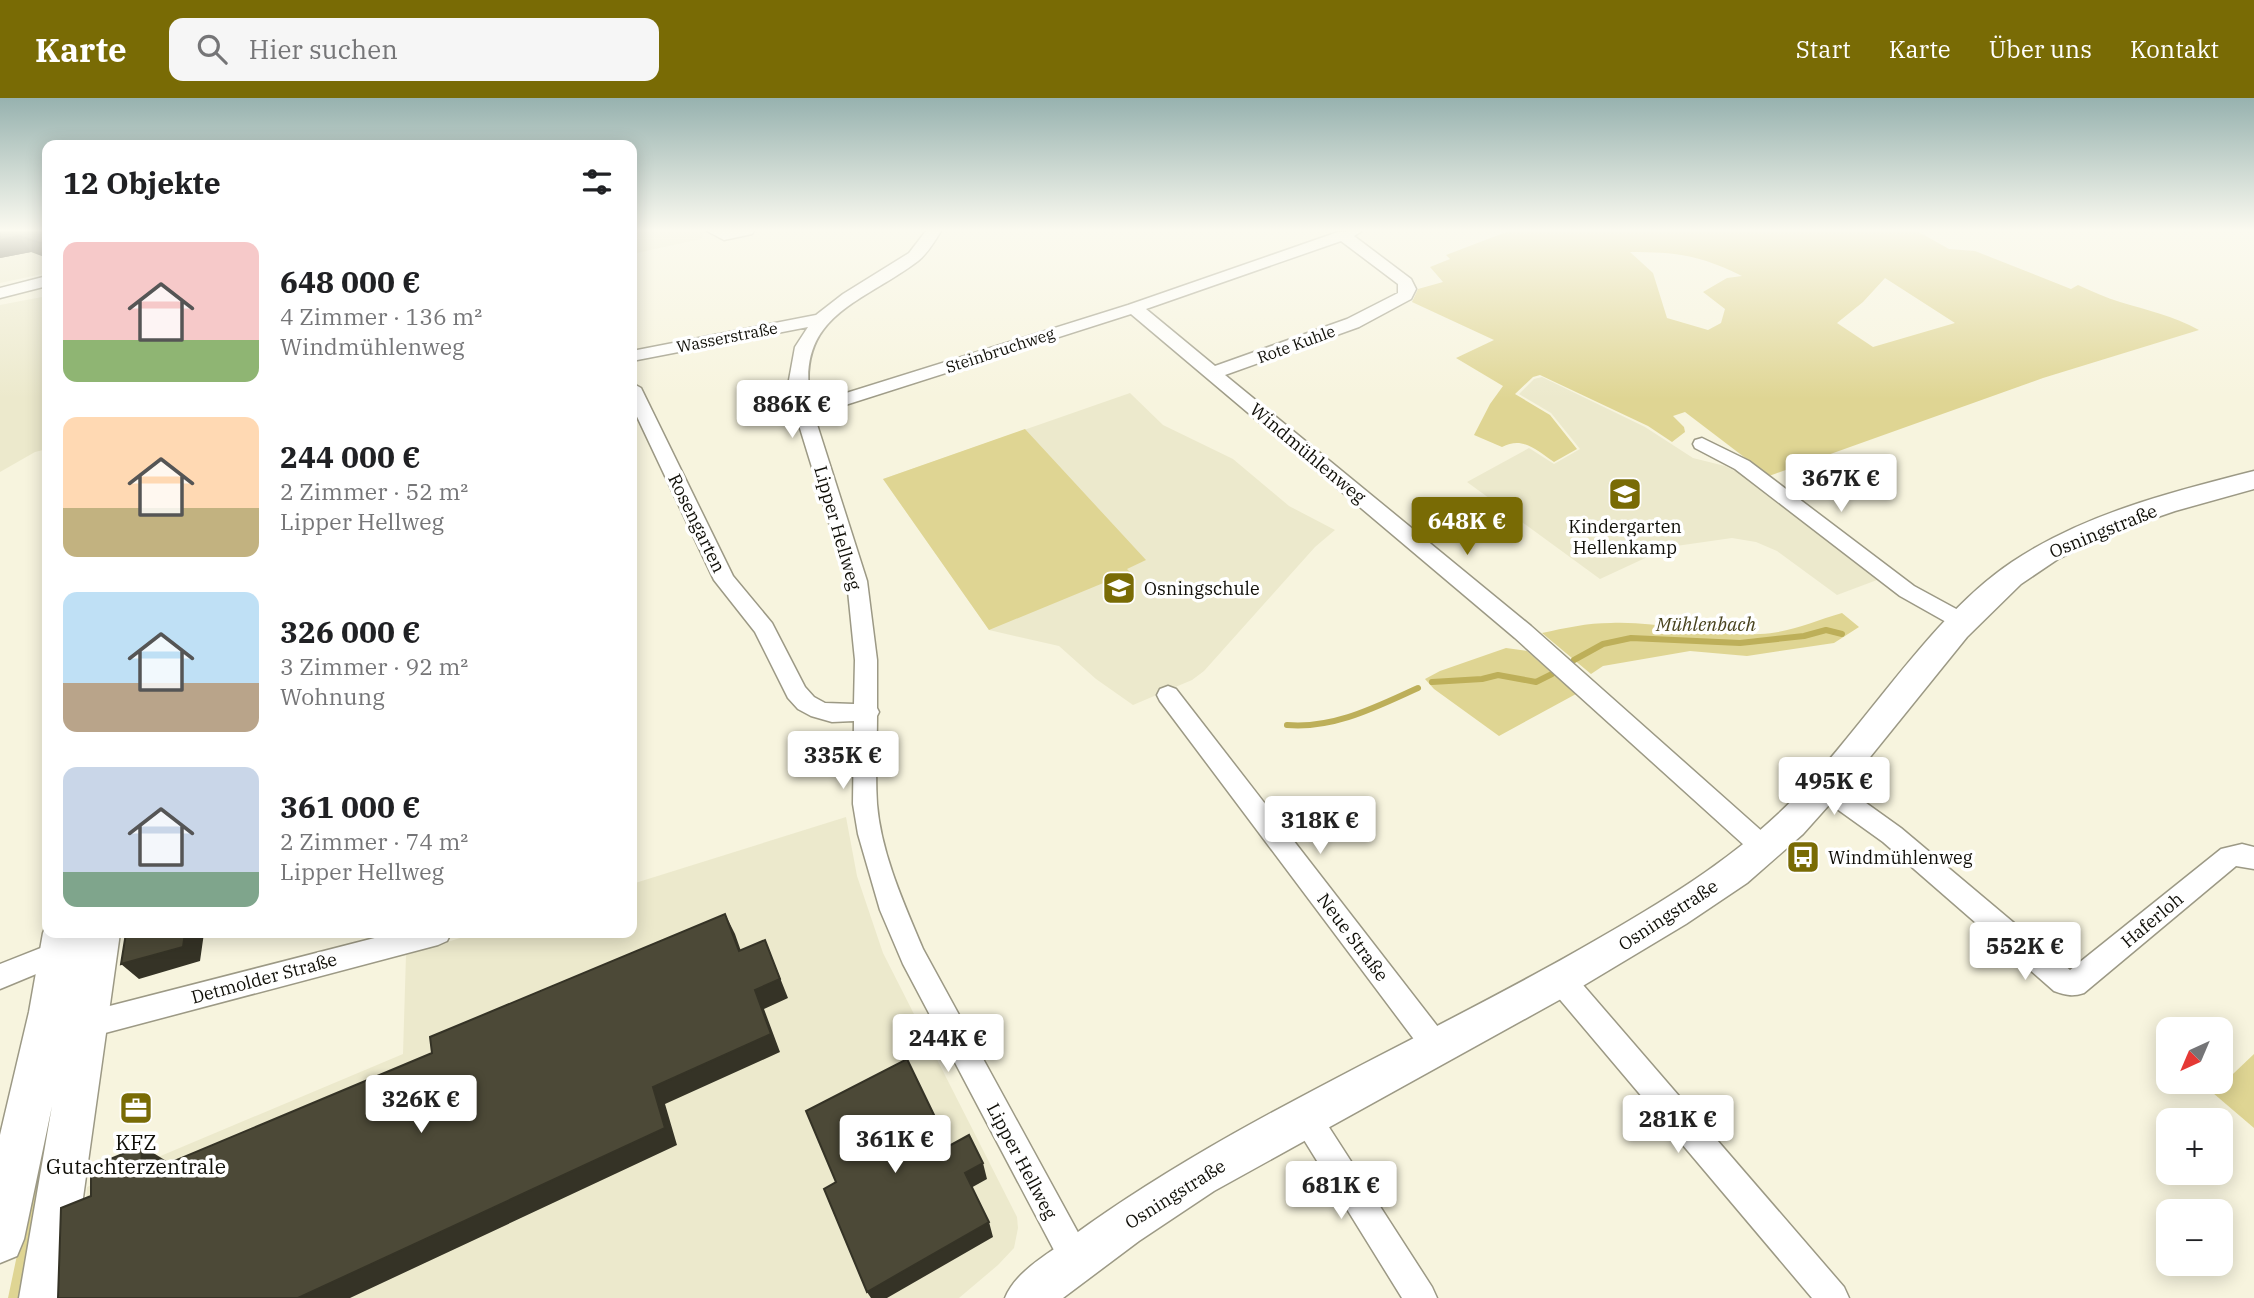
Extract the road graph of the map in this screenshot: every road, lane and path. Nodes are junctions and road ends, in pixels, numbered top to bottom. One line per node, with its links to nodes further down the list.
1 (26, 287): 6 (street)
2 (35, 287): 6 (street)
3 (865, 287): 9 (street, Lipper Hellweg)
4 (1192, 287): 8 (street, Steinbruchweg)
5 (1407, 287): 11 (street, Rote Kuhle)
6 (23, 288): 7 (street)
7 (0, 293)
8 (1134, 307): 11 (street, Windmühlenweg); 13 (street, Steinbruchweg)
9 (821, 319): 10 (street, Wasserstraße); 13 (street, Lipper Hellweg)
10 (637, 355)
11 (1213, 373): 20 (street, Windmühlenweg)
12 (637, 398): 18 (street, Rosengarten)
13 (804, 412): 18 (street, Lipper Hellweg)
14 (1702, 444): 16 (street)
15 (2254, 480): 16 (main road, Osningstraße)
16 (1963, 622): 19 (main road, Osningstraße)
17 (1168, 695): 27 (street, Neue Straße)
18 (868, 712): 30 (street, Lipper Hellweg)
19 (1825, 788): 20 (main road, Osningstraße); 21 (street, Haferloh)
20 (1764, 848): 25 (main road, Osningstraße)
21 (2254, 858)
22 (419, 938): 26 (street, Detmolder Straße)
23 (74, 939): 24 (street); 26 (main road); 29 (main road)
24 (0, 977)
25 (1561, 980): 27 (main road, Osningstraße); 34 (street)
26 (90, 1024): 31 (main road)
27 (1435, 1045): 28 (main road, Osningstraße)
28 (1306, 1117): 30 (main road, Osningstraße); 33 (street)
29 (0, 1239)
30 (1076, 1260): 32 (main road, Osningstraße)
31 (44, 1298)
32 (1027, 1298)
33 (1420, 1298)
34 (1833, 1298)

